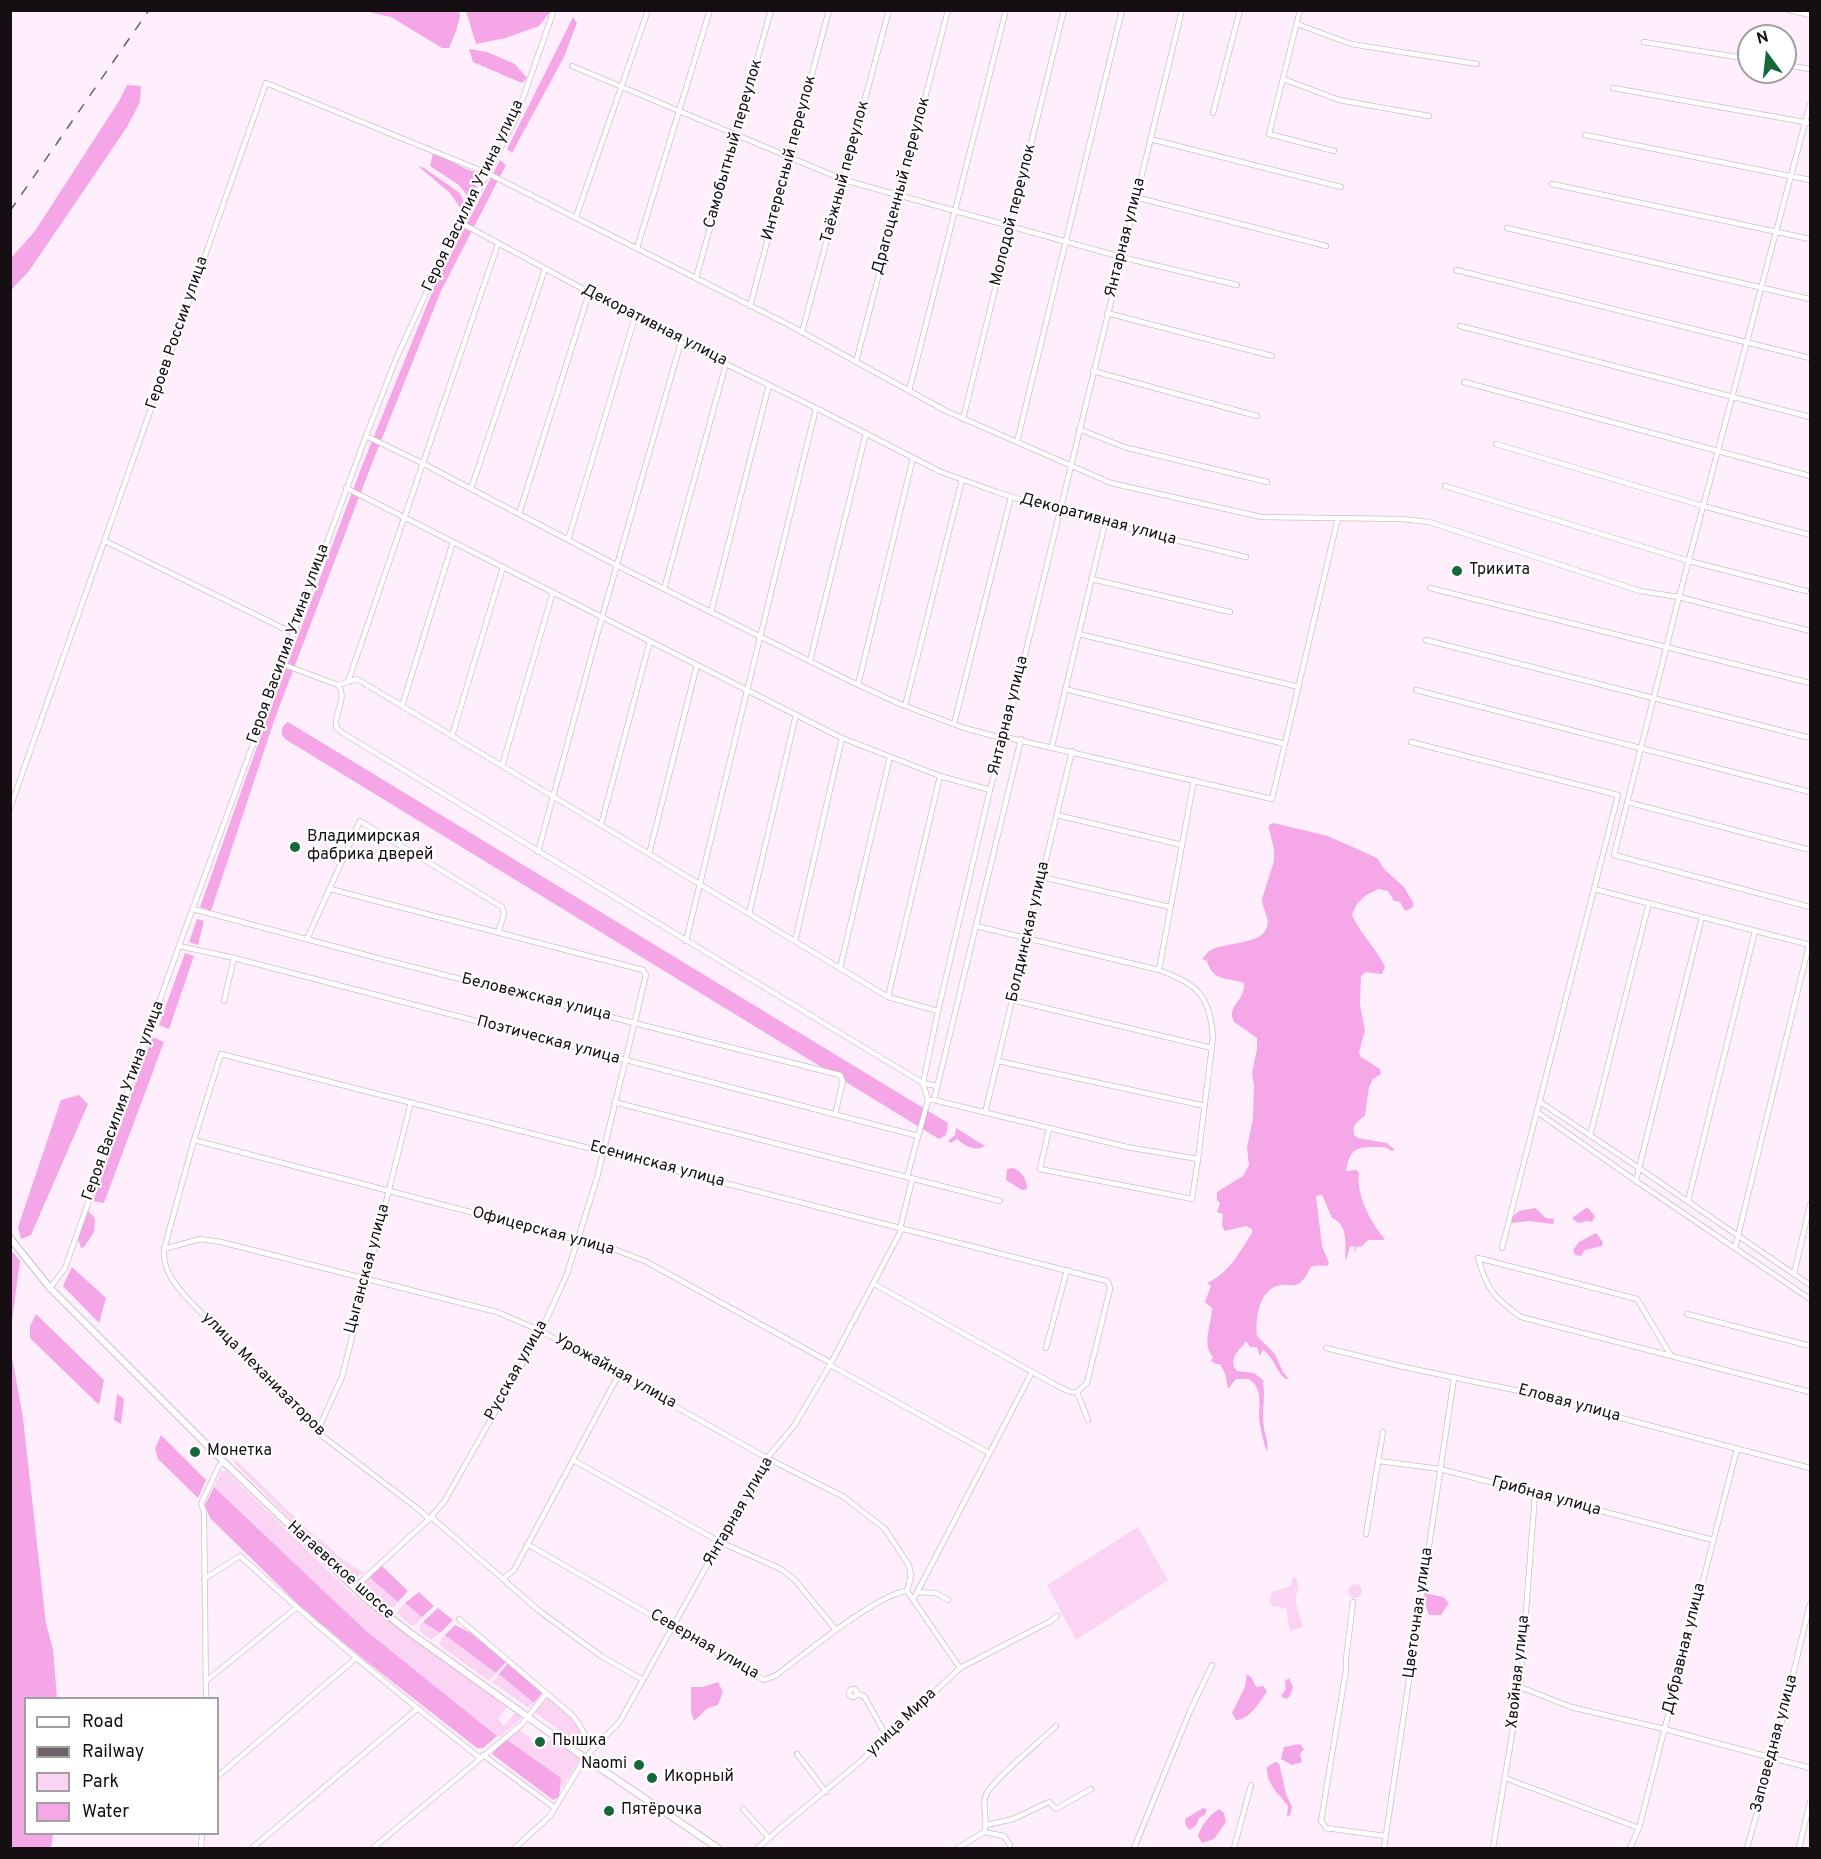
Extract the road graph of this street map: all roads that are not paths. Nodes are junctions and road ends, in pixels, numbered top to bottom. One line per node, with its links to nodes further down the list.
1 (555, 10): 34 (street, Героя Василия Утина улица)
2 (648, 10): 22 (street)
3 (710, 10): 25 (street)
4 (771, 10): 29 (street, Самобытный переулок)
5 (829, 10): 33 (street, Интересный переулок)
6 (889, 10): 36 (street, Таёжный переулок)
7 (948, 10): 40 (street, Драгоценный переулок)
8 (1006, 10): 42 (street)
9 (1064, 10): 45 (street, Молодой переулок)
10 (1122, 10): 49 (street)
11 (1182, 10): 31 (street, Янтарная улица)
12 (1240, 10): 26 (street)
13 (1300, 10): 16 (street)
14 (1789, 10): 15 (street)
15 (1810, 15)
16 (1297, 24): 19 (street); 21 (street)
17 (1644, 42): 18 (street)
18 (1737, 57)
19 (1477, 64)
20 (572, 66): 22 (street)
21 (1283, 79): 27 (street); 32 (street)
22 (622, 87): 25 (street); 43 (street)
23 (1613, 88): 28 (street)
24 (1810, 104): 28 (street)
25 (681, 112): 29 (street); 52 (street)
26 (1213, 113)
27 (1429, 116)
28 (1808, 123): 35 (street)
29 (737, 135): 33 (street); 56 (street, Самобытный переулок)
30 (1585, 135): 35 (street)
31 (1150, 138): 39 (street); 41 (street, Янтарная улица)
32 (1334, 151)
33 (790, 158): 36 (street); 61 (street, Интересный переулок)
34 (487, 173): 43 (street); 44 (street, Героя Василия Утина улица); 105 (street, Героев России улица)
35 (1791, 176): 37 (street); 47 (street)
36 (844, 180): 40 (street); 65 (street, Таёжный переулок)
37 (1810, 180)
38 (1552, 184): 47 (street)
39 (1341, 187)
40 (900, 196): 42 (street); 70 (street, Драгоценный переулок)
41 (1136, 197): 51 (street); 53 (street, Янтарная улица)
42 (955, 211): 45 (street); 75 (street)
43 (576, 217): 52 (street)
44 (461, 223): 50 (street, Декоративная улица); 83 (street, Героя Василия Утина улица)
45 (1011, 226): 49 (street); 80 (street, Молодой переулок)
46 (1507, 228): 58 (street)
47 (1776, 231): 48 (street); 58 (street)
48 (1810, 239)
49 (1066, 241): 53 (street); 84 (street)
50 (498, 244): 54 (street, Декоративная улица); 88 (street)
51 (1326, 246)
52 (637, 248): 56 (street)
53 (1121, 257): 57 (street); 62 (street, Янтарная улица)
54 (544, 269): 59 (street, Декоративная улица); 95 (street)
55 (1456, 270): 67 (street)
56 (696, 278): 61 (street)
57 (1237, 285)
58 (1761, 286): 60 (street); 67 (street)
59 (589, 293): 63 (street, Декоративная улица); 99 (street)
60 (1810, 299)
61 (750, 306): 65 (street)
62 (1107, 313): 68 (street); 72 (street, Янтарная улица)
63 (635, 317): 66 (street, Декоративная улица); 104 (street)
64 (1460, 326): 76 (street)
65 (802, 332): 70 (street)
66 (681, 342): 71 (street, Декоративная улица); 109 (street)
67 (1747, 342): 69 (street); 76 (street)
68 (1272, 356)
69 (1810, 358)
70 (856, 362): 75 (street)
71 (726, 364): 74 (street, Декоративная улица); 113 (street)
72 (1093, 371): 78 (street); 81 (street, Янтарная улица)
73 (1464, 382): 86 (street)
74 (769, 385): 77 (street, Декоративная улица); 117 (street)
75 (909, 391): 80 (street)
76 (1733, 397): 79 (street); 86 (street)
77 (816, 408): 82 (street, Декоративная улица); 123 (street)
78 (1257, 416)
79 (1810, 417)
80 (963, 419): 84 (street)
81 (1079, 429): 89 (street, Янтарная улица); 92 (street)
82 (866, 433): 87 (street, Декоративная улица); 127 (street)
83 (366, 436): 88 (street); 94 (street, Героя Василия Утина улица)
84 (1017, 442): 89 (street)
85 (1496, 444): 97 (street)
86 (1717, 452): 90 (street); 97 (street)
87 (913, 458): 91 (street, Декоративная улица); 133 (street)
88 (422, 463): 95 (street); 100 (street)
89 (1071, 466): 98 (street, Янтарная улица); 101 (street)
90 (1810, 476)
91 (962, 480): 96 (street, Декоративная улица); 140 (street)
92 (1267, 482)
93 (1445, 486): 108 (street)
94 (346, 488): 100 (street); 121 (street, Героя Василия Утина улица)
95 (471, 489): 99 (street)
96 (1011, 497): 98 (street, Декоративная улица); 142 (street)
97 (1702, 506): 103 (street); 108 (street)
98 (1059, 512): 102 (street, Декоративная улица); 145 (street, Янтарная улица)
99 (519, 514): 104 (street)
100 (404, 516): 106 (street); 130 (street)
101 (1338, 518): 116 (street); 134 (street)
102 (1105, 523): 107 (street, Декоративная улица); 111 (street)
103 (1810, 535)
104 (568, 540): 109 (street)
105 (105, 541): 121 (street); 161 (street, Героев России улица)
106 (453, 542): 110 (street); 139 (street)
107 (1246, 557)
108 (1689, 561): 114 (street); 116 (street)
109 (617, 565): 113 (street); 119 (street)
110 (503, 567): 115 (street); 143 (street)
111 (1092, 579): 118 (street); 122 (street)
112 (1430, 588): 126 (street)
113 (664, 589): 117 (street)
114 (1806, 591)
115 (553, 592): 119 (street); 154 (street)
116 (1679, 597): 120 (street); 126 (street)
117 (711, 612): 123 (street)
118 (1230, 612)
119 (602, 617): 125 (street); 159 (street)
120 (1810, 631)
121 (293, 633): 128 (street, Героя Василия Утина улица)
122 (1078, 634): 134 (street); 135 (street)
123 (760, 636): 127 (street); 136 (street)
124 (1426, 640): 138 (street)
125 (650, 641): 129 (street); 163 (street)
126 (1666, 647): 131 (street); 138 (street)
127 (810, 661): 133 (street)
128 (282, 664): 132 (street); 175 (street, Героя Василия Утина улица)
129 (697, 665): 136 (street); 167 (street)
130 (348, 682): 132 (street); 139 (street)
131 (1810, 683)
132 (338, 685): 166 (street)
133 (858, 685): 140 (street)
134 (1299, 687): 149 (street)
135 (1065, 689): 149 (street); 150 (street)
136 (747, 690): 141 (street); 169 (street)
137 (1416, 690): 151 (street)
138 (1653, 698): 146 (street); 151 (street)
139 (402, 706): 143 (street)
140 (905, 706): 142 (street)
141 (796, 715): 144 (street); 176 (street)
142 (954, 724): 145 (street)
143 (452, 736): 154 (street)
144 (842, 738): 153 (street); 184 (street)
145 (1005, 738): 147 (street); 157 (street, Янтарная улица)
146 (1810, 738)
147 (1021, 739): 150 (street); 178 (street)
148 (1411, 742): 171 (street)
149 (1285, 744): 156 (street)
150 (1052, 746): 152 (street)
151 (1641, 749): 158 (street); 160 (street)
152 (1072, 751): 156 (street); 162 (street, Болдинская улица)
153 (890, 757): 155 (street); 188 (street)
154 (502, 766): 159 (street)
155 (940, 776): 157 (street); 190 (street)
156 (1194, 780): 164 (street)
157 (990, 790): 193 (street, Янтарная улица)
158 (1810, 792)
159 (553, 797): 163 (street); 166 (street)
160 (1627, 802): 165 (street); 174 (street)
161 (10, 808)
162 (1057, 815): 164 (street); 168 (street, Болдинская улица)
163 (601, 825): 167 (street)
164 (1182, 845): 173 (street)
165 (1810, 850)
166 (538, 852): 183 (street)
167 (649, 854): 169 (street)
168 (1042, 877): 173 (street); 181 (street, Болдинская улица)
169 (700, 884): 176 (street); 183 (street)
170 (330, 889): 180 (street); 180 (street); 182 (street)
171 (1594, 889): 172 (street); 204 (street)
172 (1649, 903): 177 (street); 211 (street)
173 (1170, 907): 189 (street)
174 (1810, 907)
175 (193, 909): 182 (street, Беловежская улица); 186 (street, Героя Василия Утина улица)
176 (749, 914): 184 (street)
177 (1702, 917): 179 (street); 215 (street)
178 (976, 926): 181 (street); 199 (street)
179 (1755, 931): 185 (street); 220 (street)
180 (498, 933): 194 (street, Русская улица)
181 (1027, 938): 189 (street); 191 (street, Болдинская улица)
182 (307, 939): 194 (street, Беловежская улица)
183 (686, 941): 198 (street)
184 (795, 941): 188 (street)
185 (1810, 945): 223 (street)
186 (179, 946): 187 (street, Поэтическая улица); 234 (street, Героя Василия Утина улица)
187 (234, 958): 192 (street); 196 (street, Поэтическая улица)
188 (840, 968): 190 (street)
189 (1159, 970): 195 (street)
190 (888, 998): 193 (street)
191 (1012, 1000): 195 (street); 197 (street, Болдинская улица)
192 (224, 1001)
193 (938, 1011): 198 (street, Янтарная улица)
194 (633, 1023): 196 (street, Русская улица); 208 (street, Беловежская улица)
195 (1212, 1048): 205 (street)
196 (624, 1061): 203 (street, Русская улица); 208 (street, Поэтическая улица)
197 (998, 1062): 205 (street); 207 (street, Болдинская улица)
198 (923, 1083): 199 (street); 200 (street)
199 (938, 1086): 201 (street)
200 (928, 1100): 201 (street); 210 (street, Янтарная улица)
201 (934, 1100): 207 (street)
202 (411, 1102): 212 (street, Есенинская улица); 213 (street, Есенинская улица); 218 (street, Цыганская улица)
203 (614, 1102): 213 (street, Русская улица); 216 (street)
204 (1540, 1102): 206 (street); 211 (street)
205 (1205, 1106): 214 (street)
206 (1537, 1112): 217 (street); 226 (street)
207 (985, 1113): 209 (street)
208 (835, 1115): 210 (street, Поэтическая улица)
209 (1049, 1129): 214 (street); 214 (street)
210 (918, 1136): 216 (street, Янтарная улица)
211 (1590, 1136): 215 (street)
212 (194, 1140): 218 (street, Офицерская улица); 228 (street)
213 (603, 1150): 222 (street, Есенинская улица); 225 (street, Русская улица)
214 (1198, 1160)
215 (1640, 1168): 217 (street); 220 (street)
216 (910, 1178): 219 (street); 222 (street, Янтарная улица)
217 (1636, 1180): 227 (street)
218 (389, 1191): 225 (street, Офицерская улица); 231 (street, Цыганская улица)
219 (1000, 1201)
220 (1688, 1201): 223 (street)
221 (1810, 1205): 230 (street)
222 (901, 1229): 229 (street, Есенинская улица); 232 (street, Янтарная улица)
223 (1738, 1235): 227 (street); 230 (street)
224 (10, 1238): 234 (street, Нагаевское шоссе)
225 (578, 1241): 237 (street, Русская улица); 242 (street, Офицерская улица)
226 (1502, 1248)
227 (1735, 1248): 235 (street)
228 (164, 1249): 231 (street, Урожайная улица); 249 (street, улица Механизаторов)
229 (1067, 1270): 239 (street); 246 (street, Есенинская улица)
230 (1794, 1274): 233 (street)
231 (365, 1280): 237 (street, Урожайная улица); 249 (street, Цыганская улица)
232 (873, 1284): 242 (street, Янтарная улица); 243 (street)
233 (1810, 1285)
234 (50, 1288): 256 (street, Нагаевское шоссе)
235 (1810, 1299)
236 (1687, 1314): 238 (street)
237 (541, 1331): 244 (street, Урожайная улица); 260 (street, Русская улица)
238 (1810, 1346)
239 (1046, 1348)
240 (1326, 1348): 245 (street, Еловая улица)
241 (1670, 1354): 241 (street); 247 (street)
242 (830, 1364): 252 (street, Офицерская улица); 253 (street, Янтарная улица)
243 (1032, 1372): 246 (street); 252 (street)
244 (619, 1374): 253 (street, Урожайная улица); 254 (street)
245 (1454, 1378): 251 (street, Еловая улица); 258 (street, Цветочная улица)
246 (1077, 1392): 248 (street)
247 (1810, 1392)
248 (1088, 1420)
249 (317, 1432): 260 (street, улица Механизаторов)
250 (1383, 1432): 255 (street)
251 (1737, 1449): 257 (street, Еловая улица); 262 (street, Дубравная улица)
252 (989, 1453): 269 (street)
253 (767, 1458): 263 (street, Янтарная улица); 268 (street, Урожайная улица)
254 (573, 1460): 263 (street); 264 (street)
255 (1379, 1461): 258 (street, Грибная улица); 261 (street)
256 (224, 1462): 265 (street); 267 (street, Нагаевское шоссе)
257 (1810, 1468)
258 (1440, 1469): 259 (street, Грибная улица); 310 (street, Цветочная улица)
259 (1535, 1495): 262 (street, Грибная улица); 284 (street, Хвойная улица)
260 (430, 1518): 266 (street, улица Механизаторов); 267 (street, Русская улица)
261 (1366, 1534)
262 (1713, 1540): 291 (street, Дубравная улица)
263 (720, 1542): 277 (street, Янтарная улица); 278 (street)
264 (527, 1544): 266 (street); 277 (street, Северная улица)
265 (204, 1579): 274 (street); 283 (street)
266 (503, 1579): 282 (street, улица Механизаторов)
267 (354, 1588): 289 (street, Нагаевское шоссе)
268 (907, 1591): 270 (street); 278 (street, Северная улица)
269 (917, 1592): 270 (street); 271 (street)
270 (913, 1600): 281 (street)
271 (948, 1600)
272 (1353, 1602): 310 (street)
273 (1810, 1604): 296 (street, Заповедная улица)
274 (296, 1608): 279 (street); 283 (street)
275 (1057, 1616): 281 (street, улица Мира)
276 (459, 1619): 285 (street)
277 (674, 1627): 278 (street, Северная улица); 282 (street, Янтарная улица)
278 (836, 1630)
279 (355, 1659): 288 (street); 299 (street)
280 (1212, 1665): 319 (street)
281 (960, 1668): 292 (street, улица Мира)
282 (643, 1680): 293 (street, Янтарная улица)
283 (206, 1681): 287 (street)
284 (1520, 1687): 291 (street); 300 (street, Хвойная улица)
285 (546, 1694): 289 (street); 293 (street)
286 (857, 1694): 292 (street)
287 (206, 1697)
288 (417, 1709): 295 (street); 313 (street)
289 (527, 1716): 295 (street); 297 (street, Нагаевское шоссе)
290 (1056, 1726): 307 (street)
291 (1664, 1729): 296 (street); 308 (street, Дубравная улица)
292 (887, 1737): 303 (street, улица Мира)
293 (595, 1748): 297 (street, Янтарная улица)
294 (797, 1754): 303 (street)
295 (482, 1756): 305 (street); 314 (street)
296 (1773, 1757): 298 (street); 324 (street, Заповедная улица)
297 (585, 1758): 305 (street, Янтарная улица); 316 (street, Нагаевское шоссе)
298 (1810, 1768)
299 (219, 1775)
300 (1504, 1778): 308 (street); 322 (street, Хвойная улица)
301 (1251, 1785): 320 (street)
302 (1091, 1789): 307 (street)
303 (826, 1792): 311 (street, улица Мира)
304 (1810, 1802): 325 (street)
305 (555, 1808): 315 (street, Янтарная улица)
306 (743, 1809): 311 (street)
307 (987, 1825): 309 (street)
308 (1639, 1828): 323 (street, Дубравная улица)
309 (984, 1832): 312 (street); 318 (street)
310 (1386, 1836): 321 (street, Цветочная улица)
311 (769, 1838): 317 (street, улица Мира)
312 (1010, 1845)
313 (252, 1848)
314 (373, 1848)
315 (516, 1848)
316 (718, 1848)
317 (758, 1848)
318 (958, 1848)
319 (1134, 1848)
320 (1234, 1848)
321 (1384, 1848)
322 (1493, 1848)
323 (1630, 1848)
324 (1747, 1848)
325 (1799, 1848)

